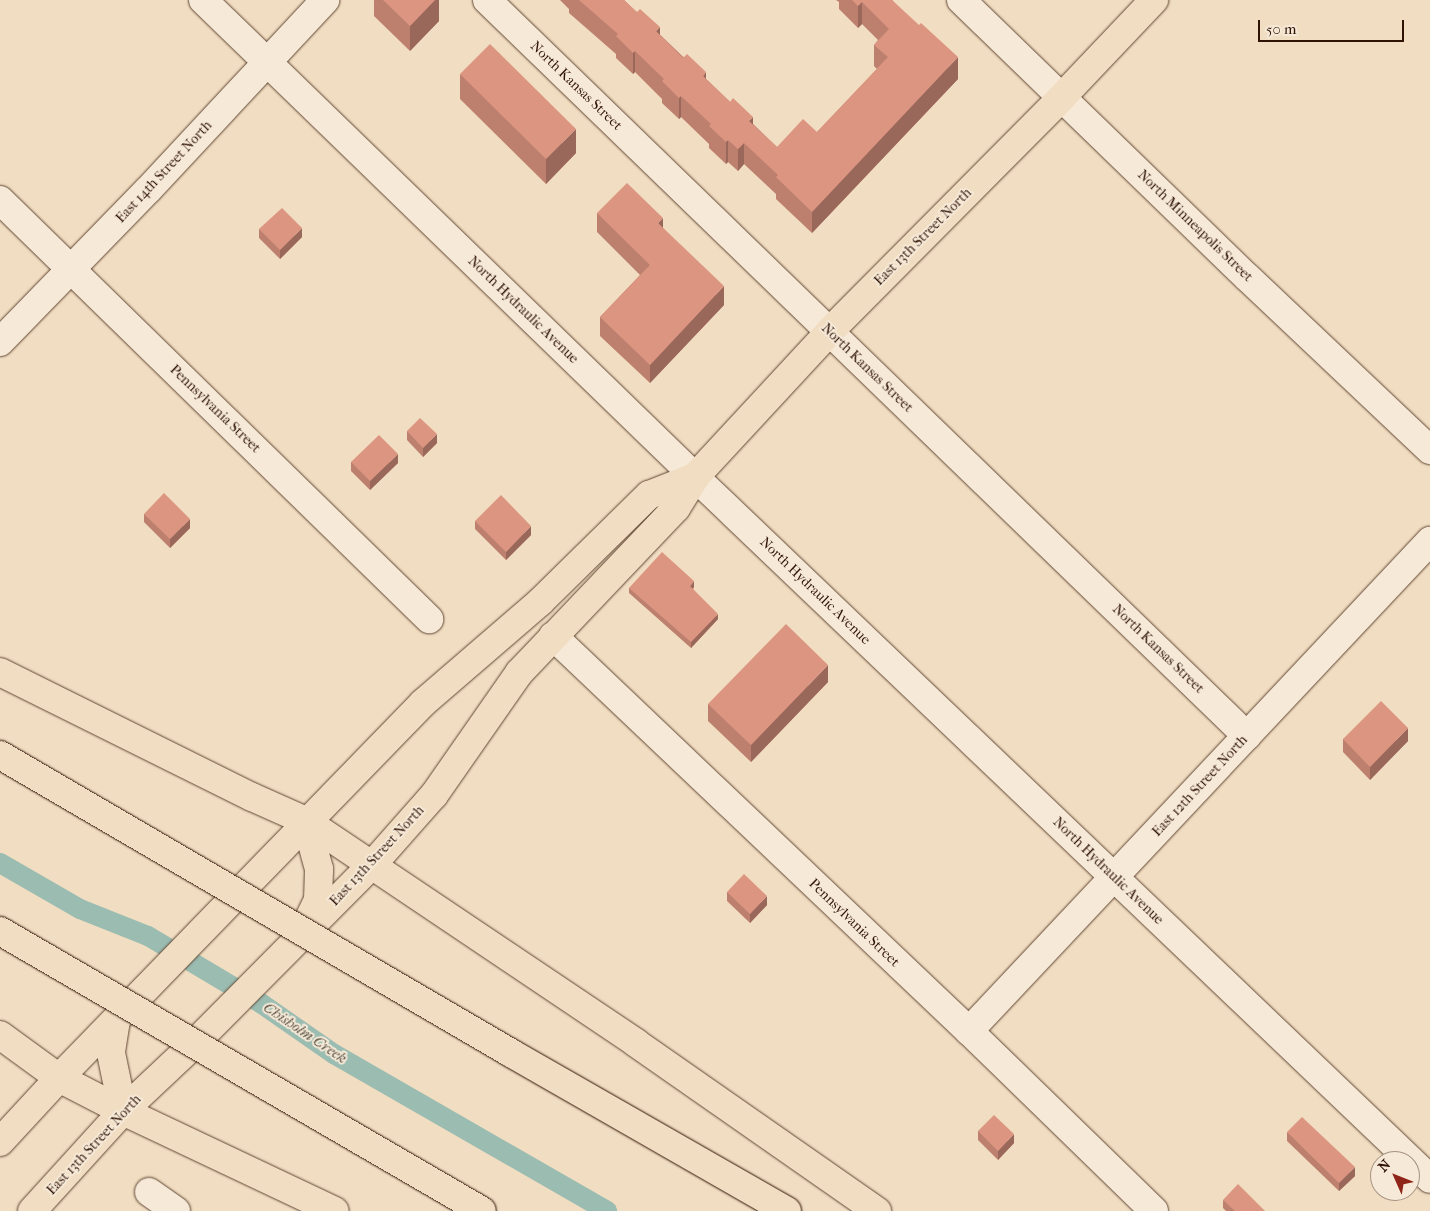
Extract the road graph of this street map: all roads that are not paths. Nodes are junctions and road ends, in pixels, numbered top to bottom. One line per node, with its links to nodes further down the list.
1 (203, 0): 6 (street, North Hydraulic Avenue)
2 (325, 0): 6 (street, East 14th Street North)
3 (487, 0): 10 (street, North Kansas Street)
4 (961, 0): 7 (street, North Minneapolis Street)
5 (1154, 0): 7 (main road, East 13th Street North)
6 (267, 62): 9 (street, East 14th Street North); 13 (street, North Hydraulic Avenue)
7 (1062, 97): 10 (main road, East 13th Street North); 12 (street, North Minneapolis Street)
8 (0, 200): 9 (street, Pennsylvania Street)
9 (71, 269): 11 (street, East 14th Street North); 15 (street, Pennsylvania Street)
10 (830, 332): 13 (main road, East 13th Street North); 18 (street, North Kansas Street)
11 (0, 342)
12 (1430, 450)
13 (695, 477): 16 (main road, East 13th Street North); 20 (main road, East 13th Street North); 22 (street, North Hydraulic Avenue)
14 (1430, 541): 18 (street, East 12th Street North)
15 (429, 619)
16 (553, 636): 21 (main road, East 13th Street North); 26 (street, Pennsylvania Street)
17 (4, 674): 20 (main road)
18 (1247, 736): 22 (street, East 12th Street North)
19 (0, 755): 37 (main road, bridge)
20 (306, 821): 21 (main road); 24 (main road); 25 (main road, East 13th Street North)
21 (372, 866): 24 (main road, East 13th Street North); 38 (main road)
22 (1114, 877): 26 (street, East 12th Street North); 31 (street, North Hydraulic Avenue)
23 (0, 931): 36 (main road, bridge)
24 (301, 935): 29 (main road, East 13th Street North)
25 (116, 1020): 28 (main road, East 13th Street North); 29 (main road)
26 (969, 1031): 39 (street, Pennsylvania Street)
27 (0, 1035): 28 (main road)
28 (59, 1078): 29 (main road); 30 (main road, East 13th Street North)
29 (123, 1111): 33 (main road, East 13th Street North); 35 (main road)
30 (0, 1142)
31 (1430, 1179)
32 (149, 1192): 34 (street)
33 (32, 1211)
34 (176, 1211)
35 (335, 1211)
36 (482, 1211)
37 (787, 1211)
38 (876, 1211)
39 (1154, 1211)

